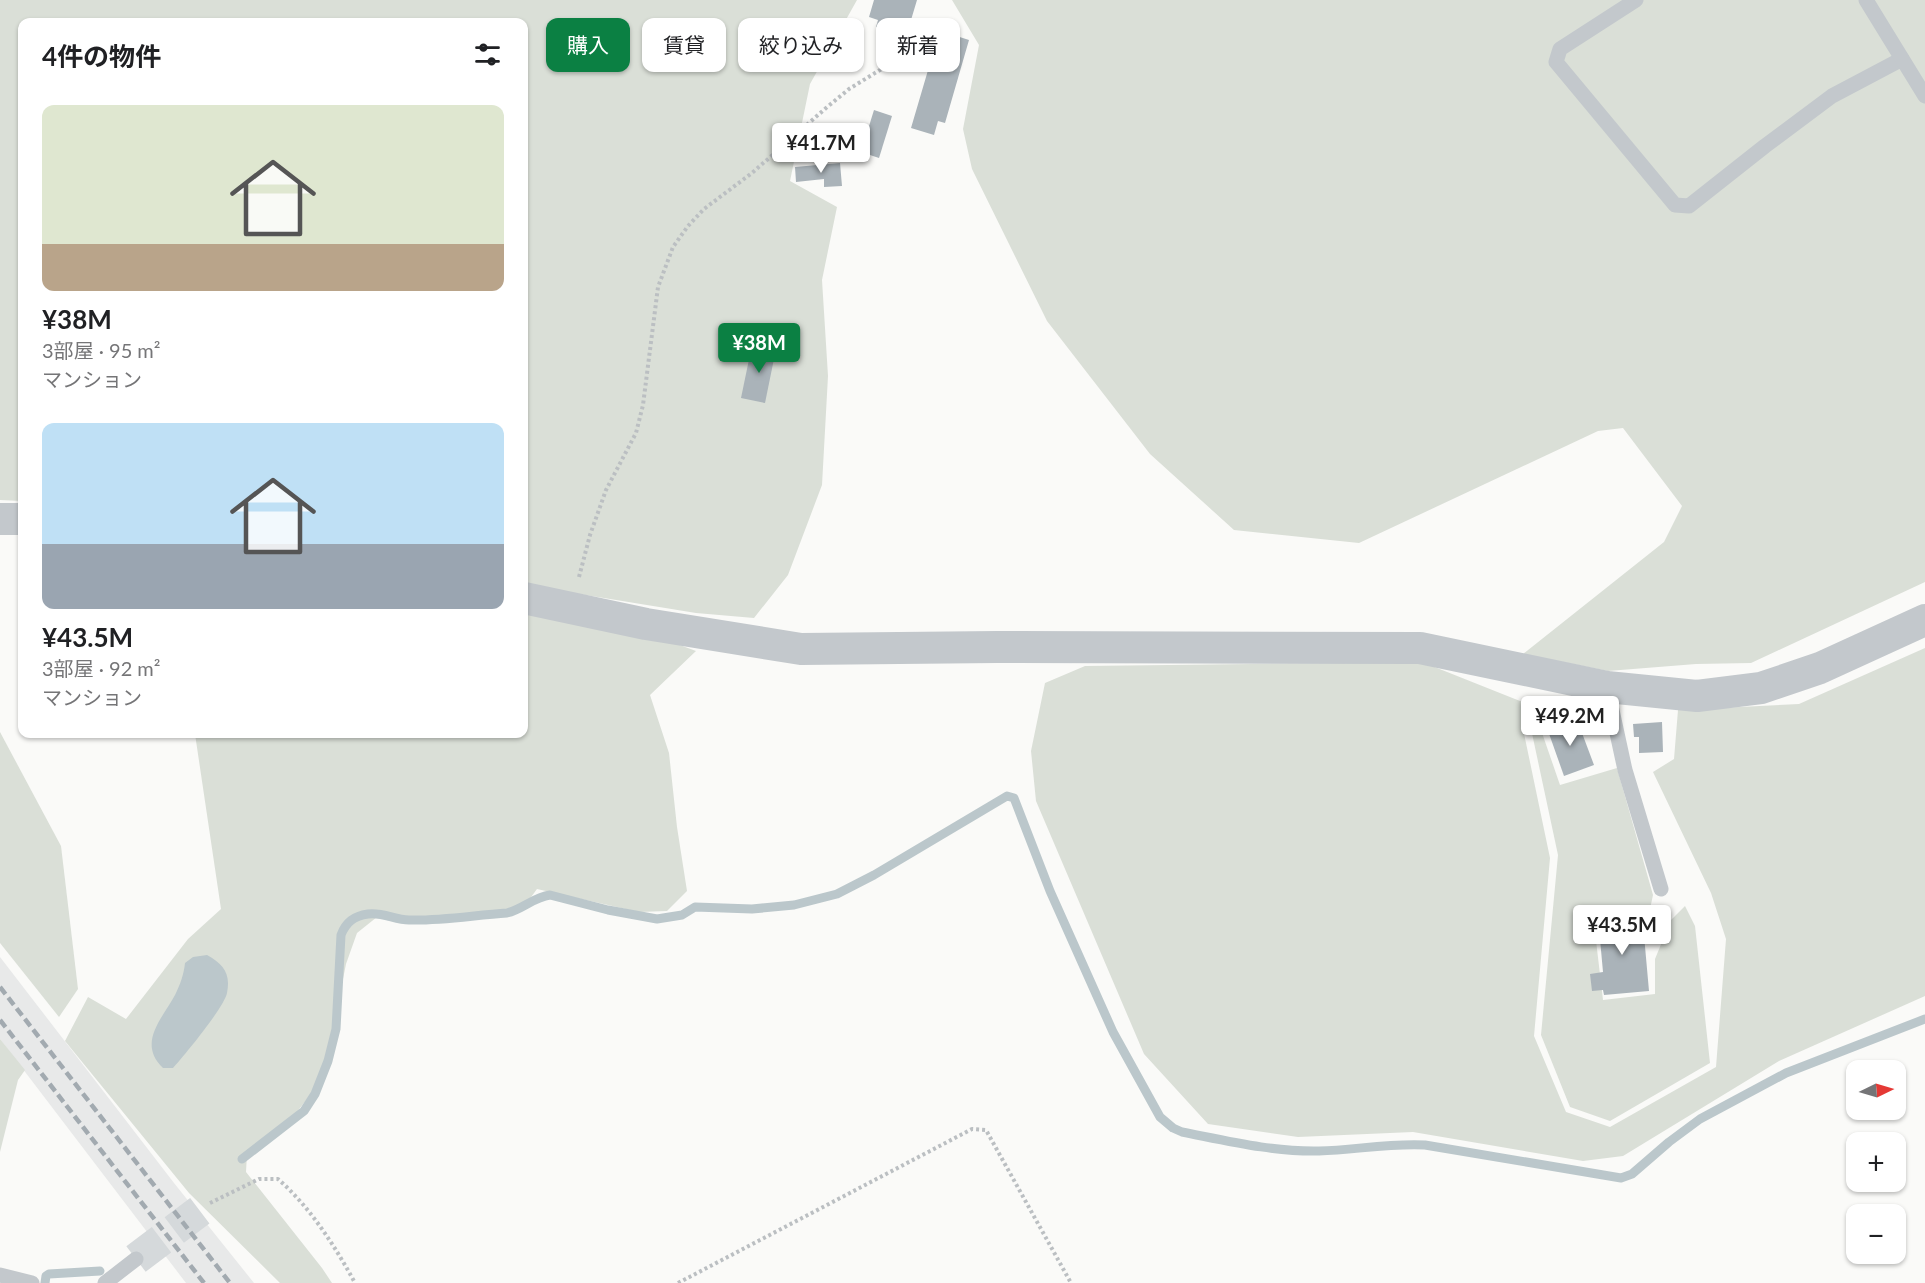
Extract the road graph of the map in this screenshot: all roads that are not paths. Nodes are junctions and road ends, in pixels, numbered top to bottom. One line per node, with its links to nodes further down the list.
1 (1636, 0): 3 (lane)
2 (1866, 0): 3 (lane)
3 (1902, 59): 4 (lane)
4 (1925, 96)
5 (0, 519): 6 (street)
6 (18, 519)
7 (528, 599): 9 (street)
8 (1925, 620): 9 (street)
9 (1607, 687): 10 (lane)
10 (1661, 889)
11 (136, 1259): 14 (lane)
12 (0, 1275): 13 (lane)
13 (32, 1283)
14 (105, 1283)

